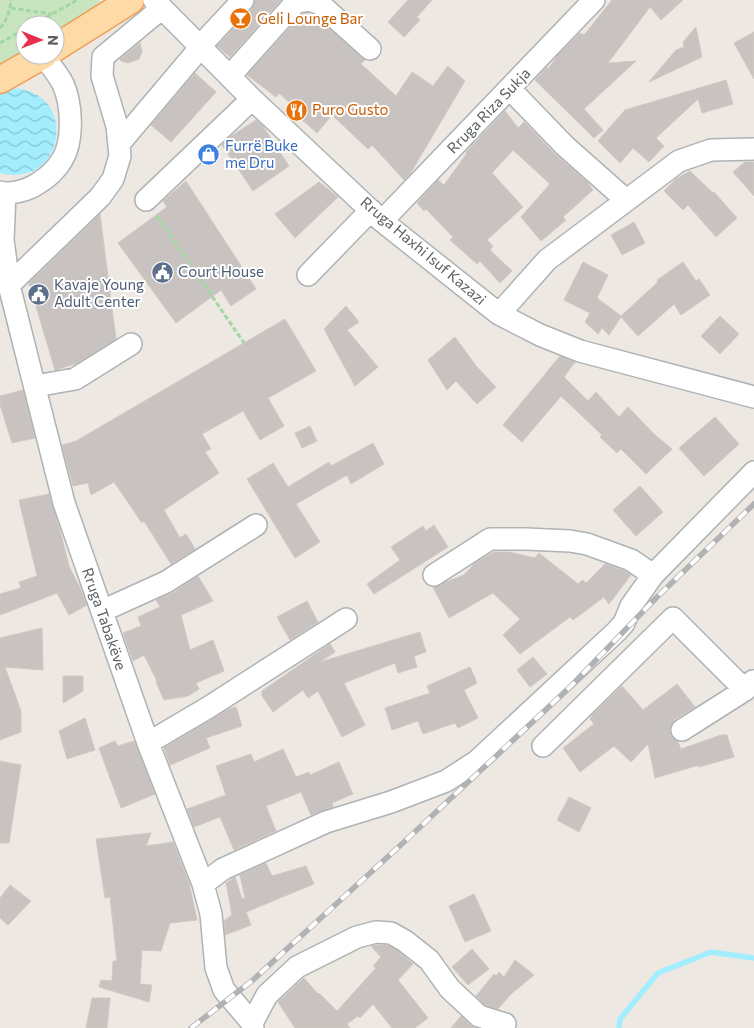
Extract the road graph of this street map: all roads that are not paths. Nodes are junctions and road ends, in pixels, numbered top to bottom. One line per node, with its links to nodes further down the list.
1 (243, 0): 6 (street)
2 (594, 0): 12 (street, Rruga Riza Sukja)
3 (118, 4): 5 (main road)
4 (158, 4): 6 (street, Rruga Haxhi Isuf Kazazi); 14 (street)
5 (65, 41)
6 (201, 45): 10 (street, Rruga Haxhi Isuf Kazazi); 14 (street)
7 (370, 49): 10 (street)
8 (26, 65): 11 (main road)
9 (50, 65): 16 (street)
10 (230, 76): 13 (street, Rruga Haxhi Isuf Kazazi)
11 (0, 80)
12 (510, 89): 18 (street); 19 (street, Rruga Riza Sukja)
13 (252, 98): 17 (street); 19 (street, Rruga Haxhi Isuf Kazazi)
14 (119, 144): 21 (street)
15 (754, 149): 18 (street)
16 (2, 193): 21 (street, Rruga Tabakëve)
17 (146, 200)
18 (626, 200): 22 (street)
19 (376, 215): 20 (street, Rruga Riza Sukja); 22 (street, Rruga Haxhi Isuf Kazazi)
20 (308, 274)
21 (8, 285): 24 (street, Rruga Tabakëve)
22 (500, 314): 25 (street, Rruga Haxhi Isuf Kazazi)
23 (131, 344): 24 (street)
24 (35, 386): 30 (street, Rruga Tabakëve)
25 (754, 397)
26 (754, 472): 29 (street)
27 (256, 525): 30 (street)
28 (434, 575): 29 (street)
29 (653, 575): 36 (street)
30 (102, 611): 34 (street, Rruga Tabakëve)
31 (346, 619): 34 (street)
32 (749, 685): 33 (street); 35 (street)
33 (682, 730)
34 (148, 743): 36 (street, Rruga Tabakëve)
35 (543, 746)
36 (203, 884): 38 (street, Rruga Tabakëve)
37 (505, 1024): 38 (street)
38 (253, 1025)

